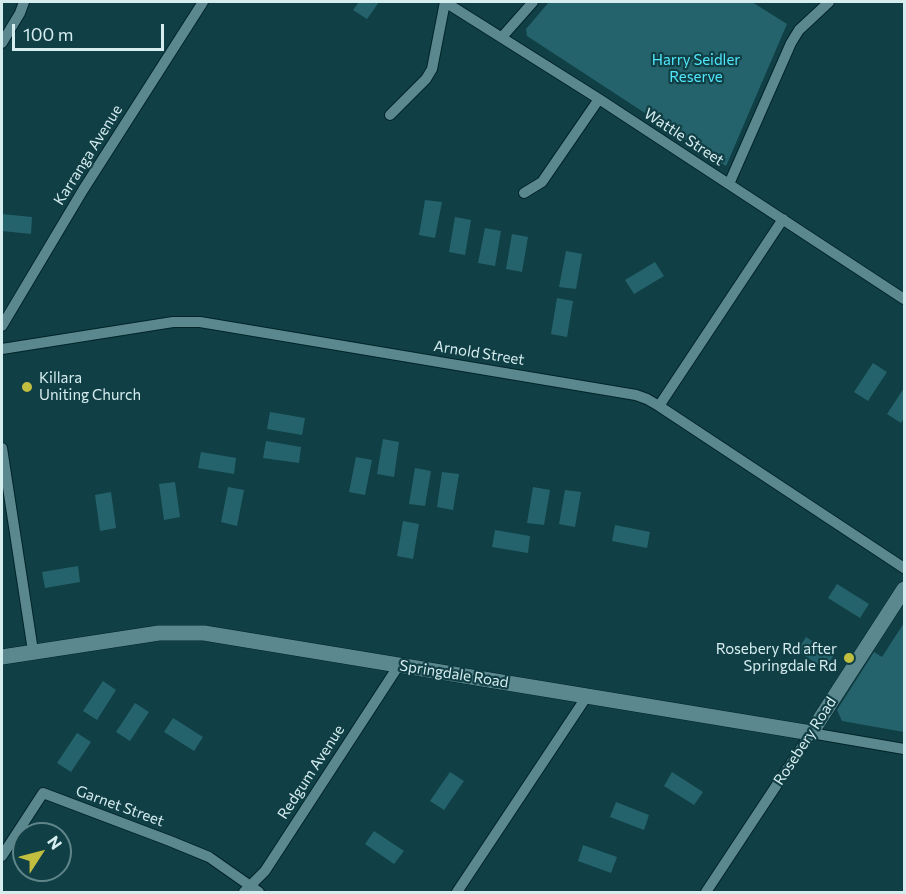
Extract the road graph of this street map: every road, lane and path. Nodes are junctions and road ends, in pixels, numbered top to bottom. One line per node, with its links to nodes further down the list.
1 (24, 2): 7 (street)
2 (203, 2): 14 (street, Karranga Avenue)
3 (445, 2): 6 (street, Wattle Street); 9 (street)
4 (533, 2): 6 (street)
5 (829, 2): 10 (street)
6 (502, 37): 8 (street, Wattle Street)
7 (2, 43)
8 (599, 99): 10 (street, Wattle Street); 11 (street)
9 (390, 115)
10 (729, 184): 12 (street, Wattle Street)
11 (524, 193)
12 (783, 219): 13 (street, Wattle Street); 16 (street)
13 (904, 299)
14 (2, 326)
15 (2, 349): 16 (street, Arnold Street)
16 (659, 406): 18 (street, Arnold Street)
17 (2, 448): 20 (street)
18 (904, 568)
19 (904, 589): 24 (main road, Rosebery Road)
20 (33, 651): 21 (main road, Springdale Road); 22 (main road, Springdale Road)
21 (2, 657)
22 (399, 665): 23 (main road, Springdale Road); 27 (street, Redgum Avenue)
23 (587, 696): 24 (main road, Springdale Road); 28 (street)
24 (811, 733): 25 (street, Springdale Road); 29 (street, Rosebery Road)
25 (904, 749)
26 (2, 856): 27 (street, Garnet Street)
27 (251, 890)
28 (457, 892)
29 (706, 892)

